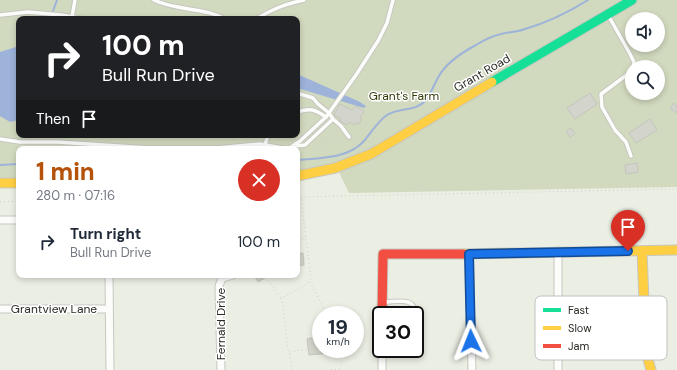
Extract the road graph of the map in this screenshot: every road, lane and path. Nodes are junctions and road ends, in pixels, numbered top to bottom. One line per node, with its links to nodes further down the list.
1 (75, 0): 9 (lane)
2 (154, 0): 10 (lane)
3 (304, 0): 11 (lane)
4 (393, 0): 16 (lane)
5 (632, 0): 6 (street, Grant Road)
6 (608, 14): 12 (lane); 33 (street, Grant Road)
7 (0, 16): 8 (lane)
8 (63, 16)
9 (72, 16)
10 (218, 16)
11 (261, 16)
12 (633, 60)
13 (625, 76): 32 (lane)
14 (300, 94): 16 (lane)
15 (300, 111): 17 (lane)
16 (329, 113): 17 (lane); 18 (lane)
17 (326, 117): 29 (lane)
18 (333, 119): 19 (lane); 30 (lane)
19 (345, 132): 20 (path); 21 (lane)
20 (323, 137)
21 (349, 137): 31 (path)
22 (267, 138): 25 (lane)
23 (0, 139): 26 (lane)
24 (400, 143): 34 (path)
25 (265, 145): 27 (lane); 28 (lane)
26 (134, 146)
27 (238, 146)
28 (273, 146)
29 (291, 146)
30 (300, 146)
31 (361, 152)
32 (631, 156)
33 (300, 176)
34 (400, 177)
35 (0, 183): 36 (street)
36 (16, 183)
37 (677, 189): 38 (path)
38 (301, 197): 43 (path)
39 (16, 201): 40 (path)
40 (0, 202)
41 (0, 220): 42 (street)
42 (16, 220)
43 (306, 235): 44 (path); 49 (path)
44 (300, 242)
45 (677, 250): 47 (street)
46 (558, 251): 47 (street); 48 (street); 55 (street)
47 (642, 251): 56 (street)
48 (469, 254): 58 (street); 75 (street)
49 (310, 258): 50 (path); 54 (path)
50 (304, 259)
51 (109, 278): 63 (street)
52 (221, 278): 71 (street, Fernald Drive)
53 (267, 278): 57 (path)
54 (309, 281): 57 (path); 59 (path)
55 (558, 296)
56 (644, 296)
57 (281, 298): 65 (path)
58 (383, 302): 60 (street); 61 (lane)
59 (322, 306)
60 (383, 306)
61 (414, 306)
62 (0, 309): 63 (street, Grantview Lane)
63 (109, 309): 70 (street)
64 (308, 349): 65 (path)
65 (289, 352): 72 (path)
66 (342, 358): 69 (path)
67 (382, 358): 74 (street)
68 (648, 360): 76 (street)
69 (339, 369): 73 (path)
70 (110, 370)
71 (221, 370)
72 (293, 370)
73 (331, 370)
74 (382, 370)
75 (472, 370)
76 (651, 370)

